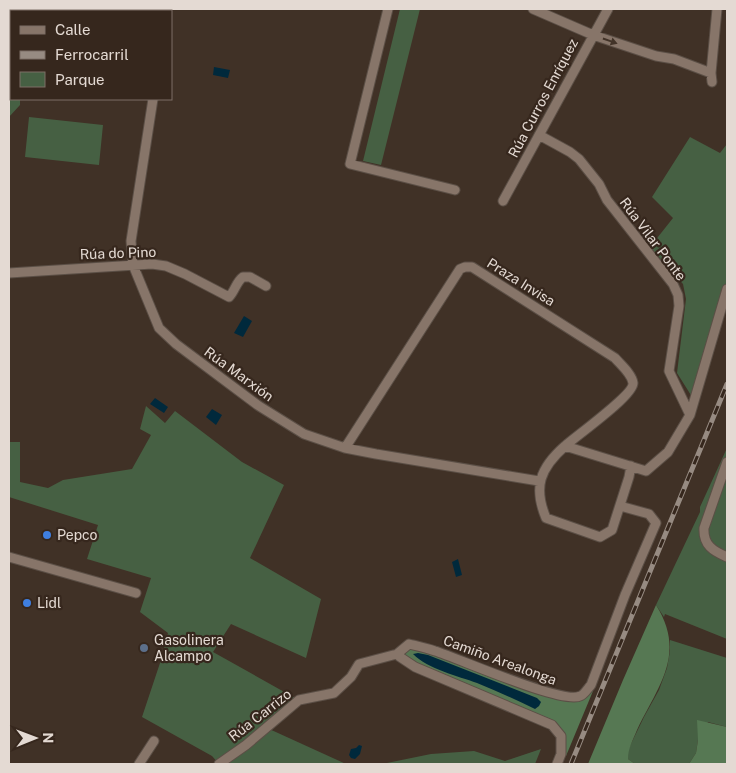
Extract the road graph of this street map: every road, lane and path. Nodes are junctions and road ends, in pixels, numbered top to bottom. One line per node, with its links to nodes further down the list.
1 (388, 9): 8 (street)
2 (533, 9): 5 (street)
3 (608, 9): 5 (street, Rúa Curros Enríquez)
4 (717, 9): 5 (street, one-way to 4)
5 (593, 35): 7 (street, Rúa Curros Enríquez)
6 (153, 100): 10 (street, Rúa Marxión)
7 (539, 135): 9 (street, Rúa Curros Enríquez); 14 (street, Rúa Vilar Ponte)
8 (455, 190)
9 (503, 201)
10 (133, 266): 11 (street, Rúa do Pino); 12 (street, Rúa do Pino); 16 (street, Rúa Marxión)
11 (9, 273)
12 (266, 286)
13 (727, 289): 14 (street)
14 (690, 415): 18 (street)
15 (565, 446): 16 (street, Praza Invisa); 18 (street); 19 (street)
16 (346, 448): 19 (street, Rúa Marxión)
17 (727, 462): 22 (street)
18 (631, 466): 20 (street)
19 (539, 481): 20 (street)
20 (620, 506): 24 (street, Camiño Arealonga)
21 (9, 557): 23 (street)
22 (727, 557)
23 (136, 593)
24 (397, 654): 27 (street, Rúa Carrizo); 28 (street)
25 (154, 741): 26 (street)
26 (139, 764)
27 (219, 764)
28 (557, 764)

